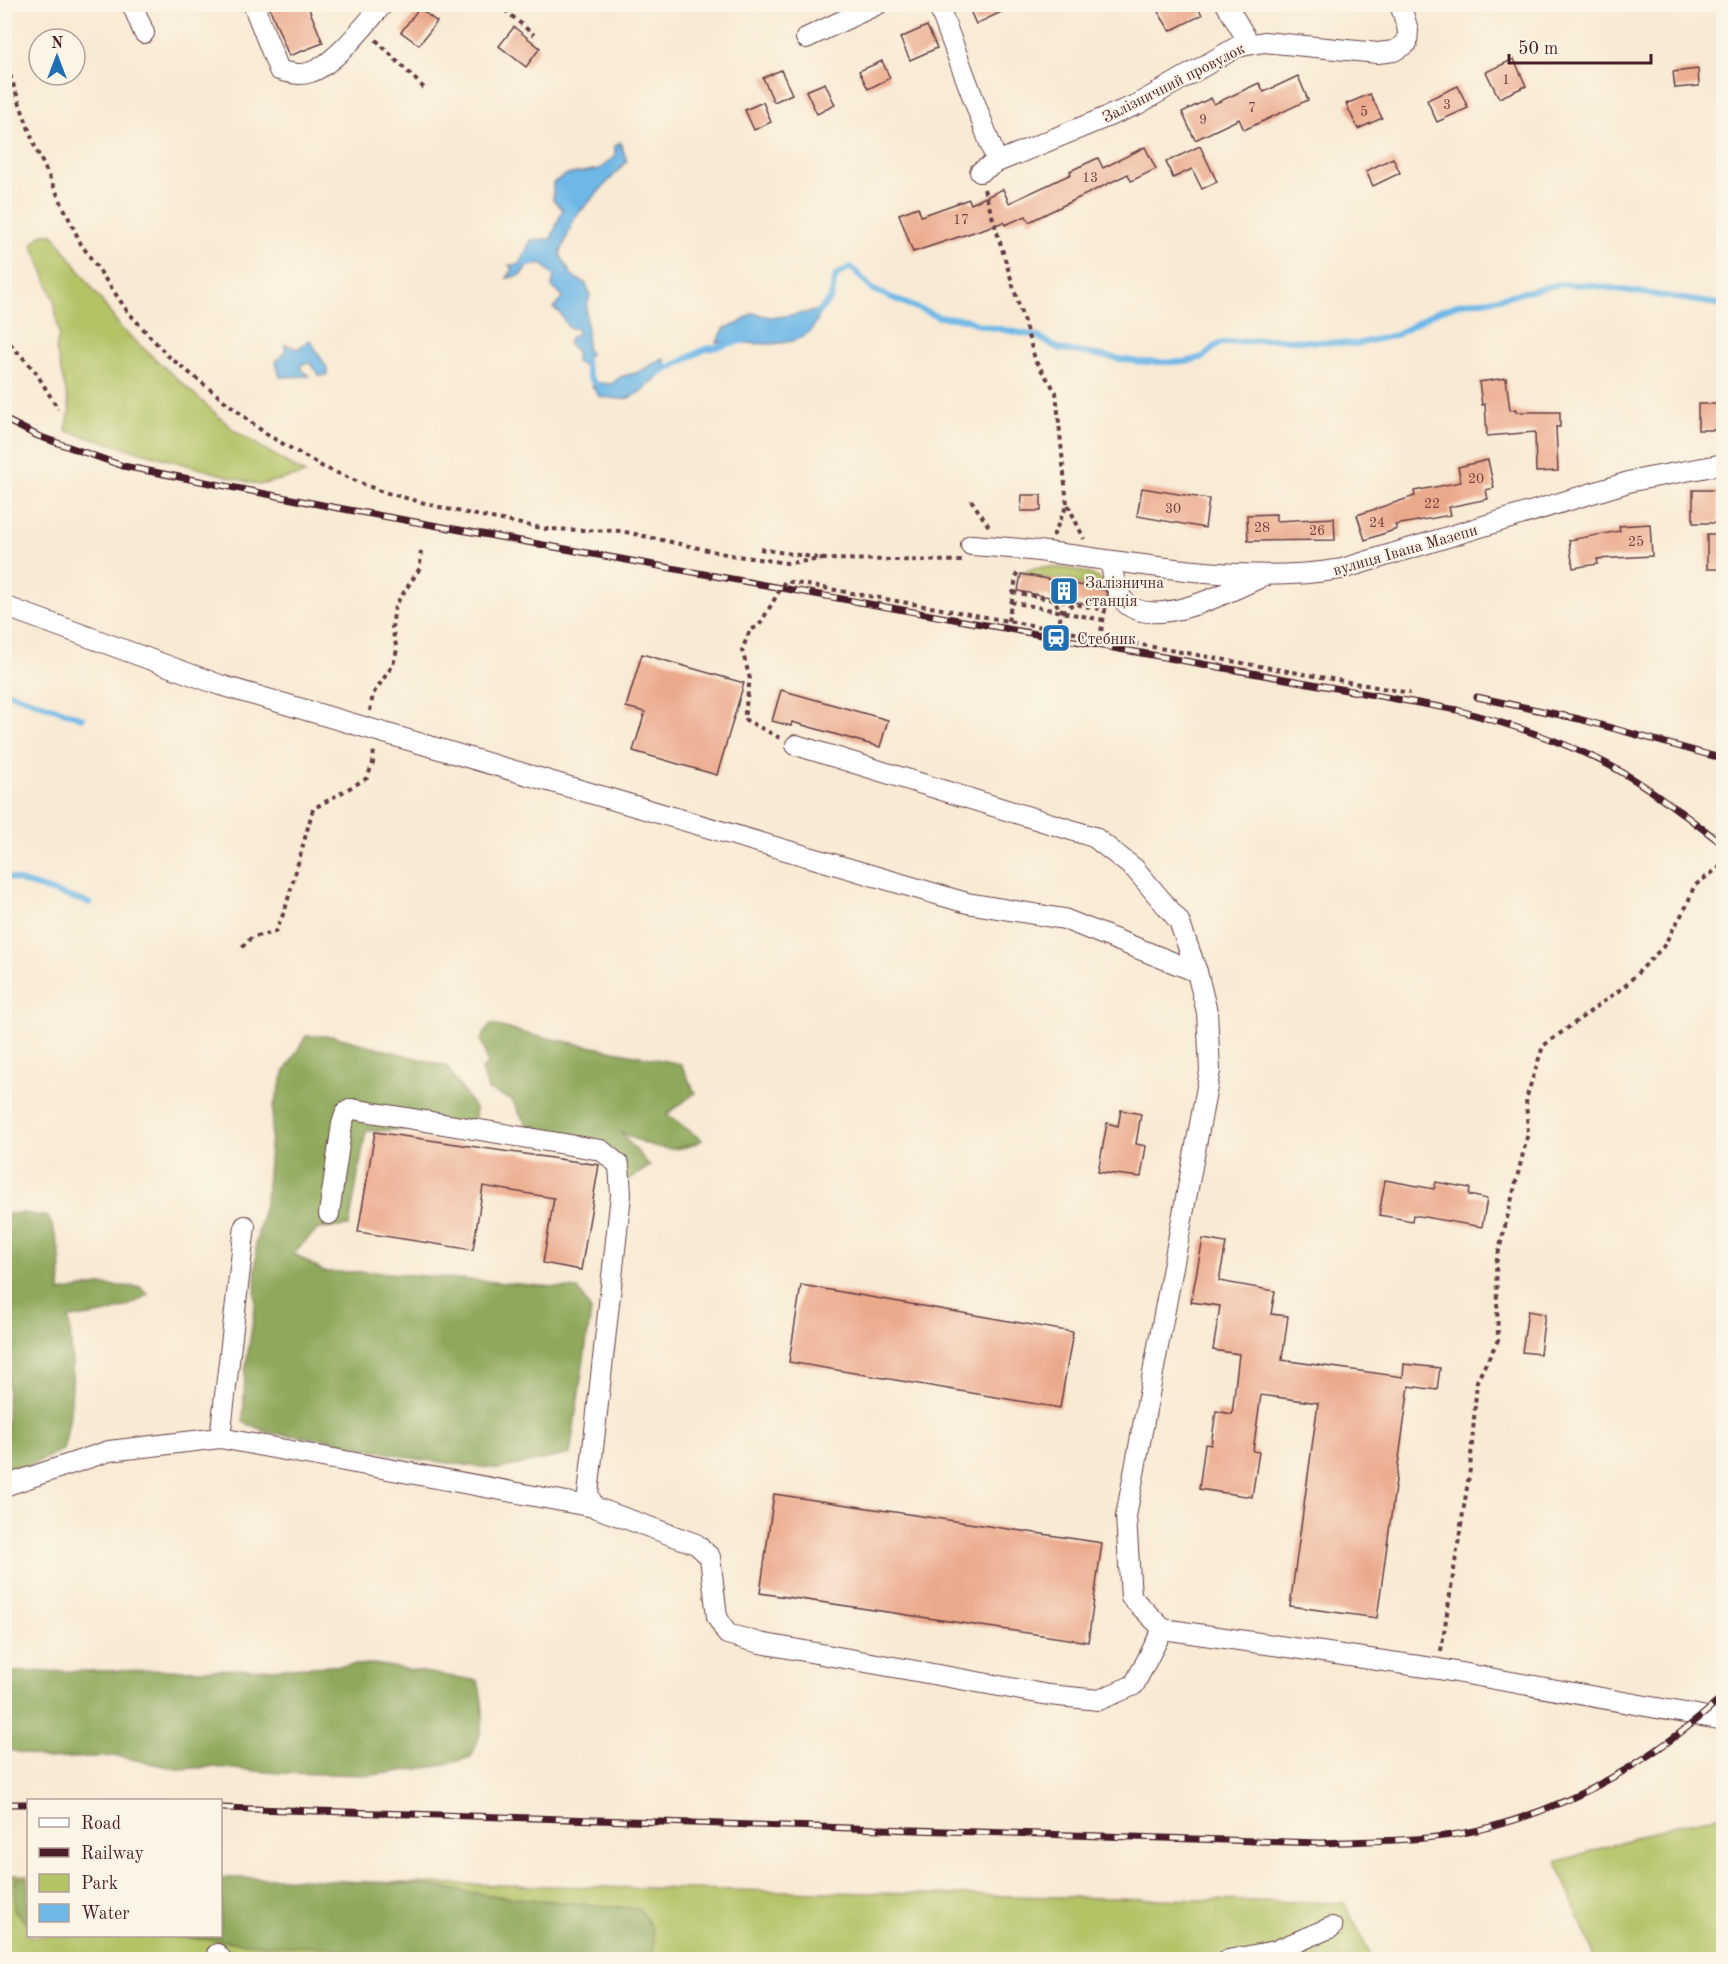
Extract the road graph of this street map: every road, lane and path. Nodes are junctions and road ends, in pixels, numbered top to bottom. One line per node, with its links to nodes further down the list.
1 (132, 4): 10 (street)
2 (254, 4): 9 (street)
3 (383, 4): 9 (street)
4 (498, 4): 11 (path)
5 (878, 4): 12 (street)
6 (938, 4): 16 (street)
7 (1226, 4): 13 (street)
8 (1400, 4): 13 (street, Залізничний провулок)
9 (364, 26): 15 (path)
10 (144, 33)
11 (534, 34)
12 (806, 38)
13 (1249, 43): 16 (street, Залізничний провулок)
14 (4, 58): 27 (path)
15 (424, 88)
16 (988, 167): 21 (path)
17 (4, 337): 18 (path)
18 (58, 409)
19 (1724, 464): 30 (street, вулиця Івана Мазепи)
20 (971, 500): 22 (path)
21 (1067, 505): 26 (path); 28 (path)
22 (992, 546): 25 (street, вулиця Івана Мазепи); 26 (street, вулиця Івана Мазепи)
23 (421, 548): 45 (path)
24 (760, 549): 27 (path)
25 (967, 553): 27 (path)
26 (1045, 553): 28 (street, вулиця Івана Мазепи)
27 (825, 559)
28 (1101, 561): 30 (street, вулиця Івана Мазепи); 30 (street)
29 (1017, 573): 31 (path)
30 (1264, 576)
31 (1013, 592): 32 (path); 33 (path)
32 (1033, 596): 36 (path); 38 (path)
33 (1011, 602): 36 (path); 41 (path)
34 (1063, 603): 38 (path)
35 (4, 606): 45 (street)
36 (1031, 606): 38 (path)
37 (1088, 606): 38 (path); 39 (path); 40 (path)
38 (1062, 612): 39 (path); 42 (path)
39 (1086, 617): 40 (path)
40 (1103, 620): 43 (path)
41 (1008, 621): 42 (path); 46 (path)
42 (1058, 630): 43 (path)
43 (1100, 637): 44 (path)
44 (1410, 693)
45 (372, 729): 48 (path); 49 (street)
46 (796, 745): 49 (street)
47 (1724, 864): 56 (path)
48 (242, 947)
49 (1197, 972): 55 (street)
50 (329, 1214): 54 (street)
51 (245, 1226): 52 (street)
52 (220, 1438): 53 (street); 54 (street)
53 (4, 1486)
54 (594, 1508): 55 (street)
55 (1163, 1629): 56 (street)
56 (1438, 1669): 57 (street)
57 (1724, 1720)
58 (1332, 1927): 59 (street)
59 (1275, 1955): 60 (street)
60 (1228, 1959)

